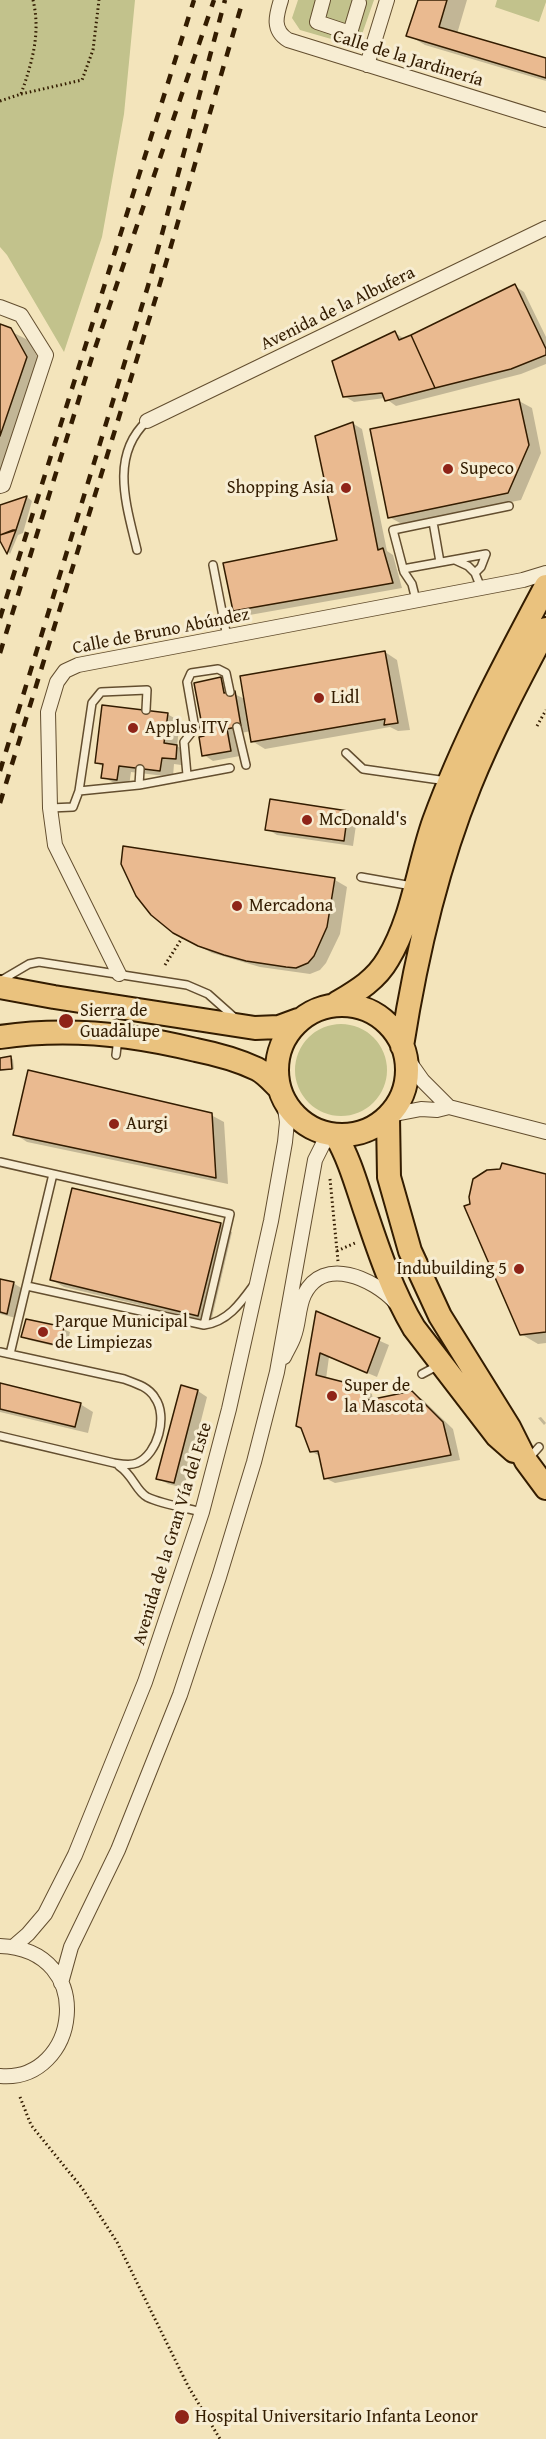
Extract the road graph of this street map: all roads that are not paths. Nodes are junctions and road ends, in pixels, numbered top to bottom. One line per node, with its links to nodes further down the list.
1 (281, 0): 5 (street, Calle de la Jardinería)
2 (323, 0): 4 (street)
3 (387, 0): 5 (street)
4 (364, 3)
5 (367, 65): 6 (street, Calle de la Jardinería)
6 (546, 120)
7 (546, 228): 9 (street, Avenida de la Albufera)
8 (0, 307): 10 (street)
9 (147, 421): 13 (lane)
10 (0, 486)
11 (509, 506): 12 (lane)
12 (433, 522): 15 (lane); 17 (lane)
13 (136, 550)
14 (454, 559): 15 (lane); 18 (lane); 18 (lane)
15 (440, 562): 17 (lane)
16 (213, 565): 24 (lane)
17 (403, 569): 22 (lane)
18 (475, 573): 21 (lane)
19 (546, 573): 21 (street, Calle de Bruno Abúndez)
20 (546, 586): 33 (main road)
21 (481, 588): 22 (street, Calle de Bruno Abúndez)
22 (416, 600): 24 (street, Calle de Bruno Abúndez)
23 (546, 629): 46 (main road)
24 (227, 637): 36 (street, Calle de Bruno Abúndez)
25 (230, 692): 32 (lane)
26 (146, 710): 35 (lane)
27 (237, 727): 29 (lane)
28 (346, 753): 33 (lane)
29 (246, 765)
30 (230, 768): 32 (lane)
31 (140, 769): 34 (lane)
32 (187, 775): 34 (lane)
33 (450, 781): 38 (main road)
34 (139, 785): 35 (lane)
35 (79, 791): 36 (lane)
36 (50, 808): 39 (street, Calle de Bruno Abúndez)
37 (361, 877): 38 (lane)
38 (414, 886): 42 (main road)
39 (119, 974): 40 (lane); 44 (lane)
40 (0, 981)
41 (0, 987): 44 (main road)
42 (337, 1003): 43 (main road); 46 (main road)
43 (298, 1020): 44 (main road); 47 (main road)
44 (243, 1026)
45 (0, 1037): 47 (main road)
46 (404, 1052): 48 (street); 49 (main road)
47 (281, 1094): 51 (main road); 54 (street, Avenida de la Gran Vía del Este)
48 (449, 1107): 49 (street); 50 (street)
49 (389, 1116): 51 (main road); 62 (main road)
50 (546, 1132)
51 (334, 1135): 56 (main road); 60 (street)
52 (0, 1162): 53 (lane)
53 (53, 1174): 55 (lane); 57 (lane)
54 (260, 1277): 57 (lane); 65 (street, Avenida de la Gran Vía del Este)
55 (27, 1286): 57 (lane); 59 (lane)
56 (404, 1311): 60 (street); 62 (main road)
57 (204, 1325)
58 (0, 1352): 59 (lane)
59 (10, 1354): 63 (lane)
60 (277, 1372): 67 (street)
61 (0, 1436): 63 (lane)
62 (533, 1454): 64 (main road)
63 (114, 1463): 65 (lane)
64 (546, 1488)
65 (202, 1512): 66 (street, Avenida de la Gran Vía del Este)
66 (6, 1946): 67 (street)
67 (61, 1983): 68 (street)
68 (0, 2076)

